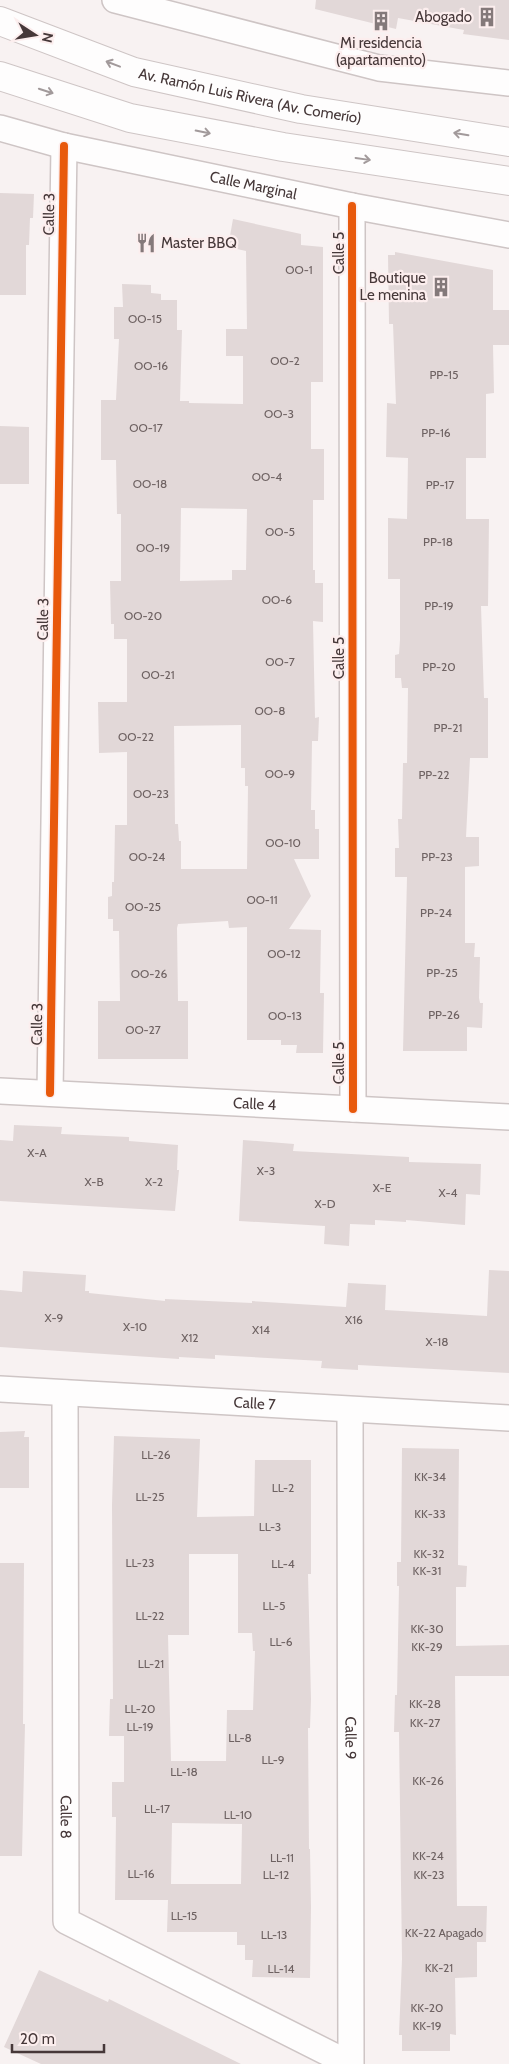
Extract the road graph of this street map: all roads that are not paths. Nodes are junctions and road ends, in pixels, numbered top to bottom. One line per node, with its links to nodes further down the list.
1 (115, 0): 4 (street)
2 (0, 21): 6 (highway, Av. Ramón Luis Rivera (Av. Comerío), one-way to 2)
3 (0, 76): 8 (highway, one-way to 8)
4 (509, 84)
5 (0, 128): 7 (street, Calle Marginal)
6 (509, 142)
7 (64, 146): 9 (street, Calle Marginal); 12 (street, Calle 3)
8 (509, 181)
9 (352, 206): 10 (street, Calle Marginal); 13 (street, Calle 5)
10 (509, 235)
11 (0, 1091): 12 (street, Calle 4)
12 (50, 1093): 13 (street, Calle 4)
13 (353, 1109): 14 (street, Calle 4)
14 (509, 1118)
15 (0, 1389): 16 (street, Calle 7)
16 (64, 1393): 17 (street, Calle 7); 19 (street, Calle 8)
17 (350, 1410): 18 (street, Calle 7); 19 (street, Calle 9)
18 (509, 1418)
19 (351, 2064)

